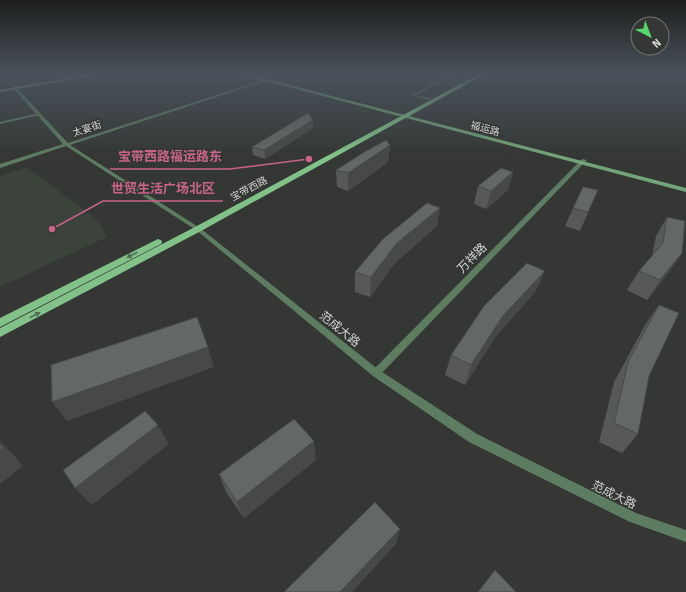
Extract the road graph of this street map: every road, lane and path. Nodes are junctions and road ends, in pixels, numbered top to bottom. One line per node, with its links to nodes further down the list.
1 (27, 101): 6 (street, 范成大路)
2 (204, 101): 9 (street, 太宴街)
3 (348, 101): 7 (main road, 福运路)
4 (426, 101): 7 (main road, 宝带西路)
5 (430, 101): 7 (main road, 宝带西路)
6 (39, 114): 8 (lane); 9 (street, 范成大路)
7 (404, 115): 10 (main road, 福运路); 14 (main road, 宝带西路)
8 (0, 123)
9 (67, 145): 11 (street, 太宴街); 14 (street, 范成大路)
10 (583, 161): 12 (main road, 福运路); 13 (main road, 福运路); 17 (street, 万祥路)
11 (0, 166)
12 (686, 186)
13 (686, 190)
14 (194, 227): 15 (main road, 宝带西路, one-way to 15); 16 (main road, 宝带西路, one-way to 14); 17 (street, 范成大路)
15 (0, 323)
16 (0, 333)
17 (376, 373): 18 (street, 范成大路)
18 (686, 536)

